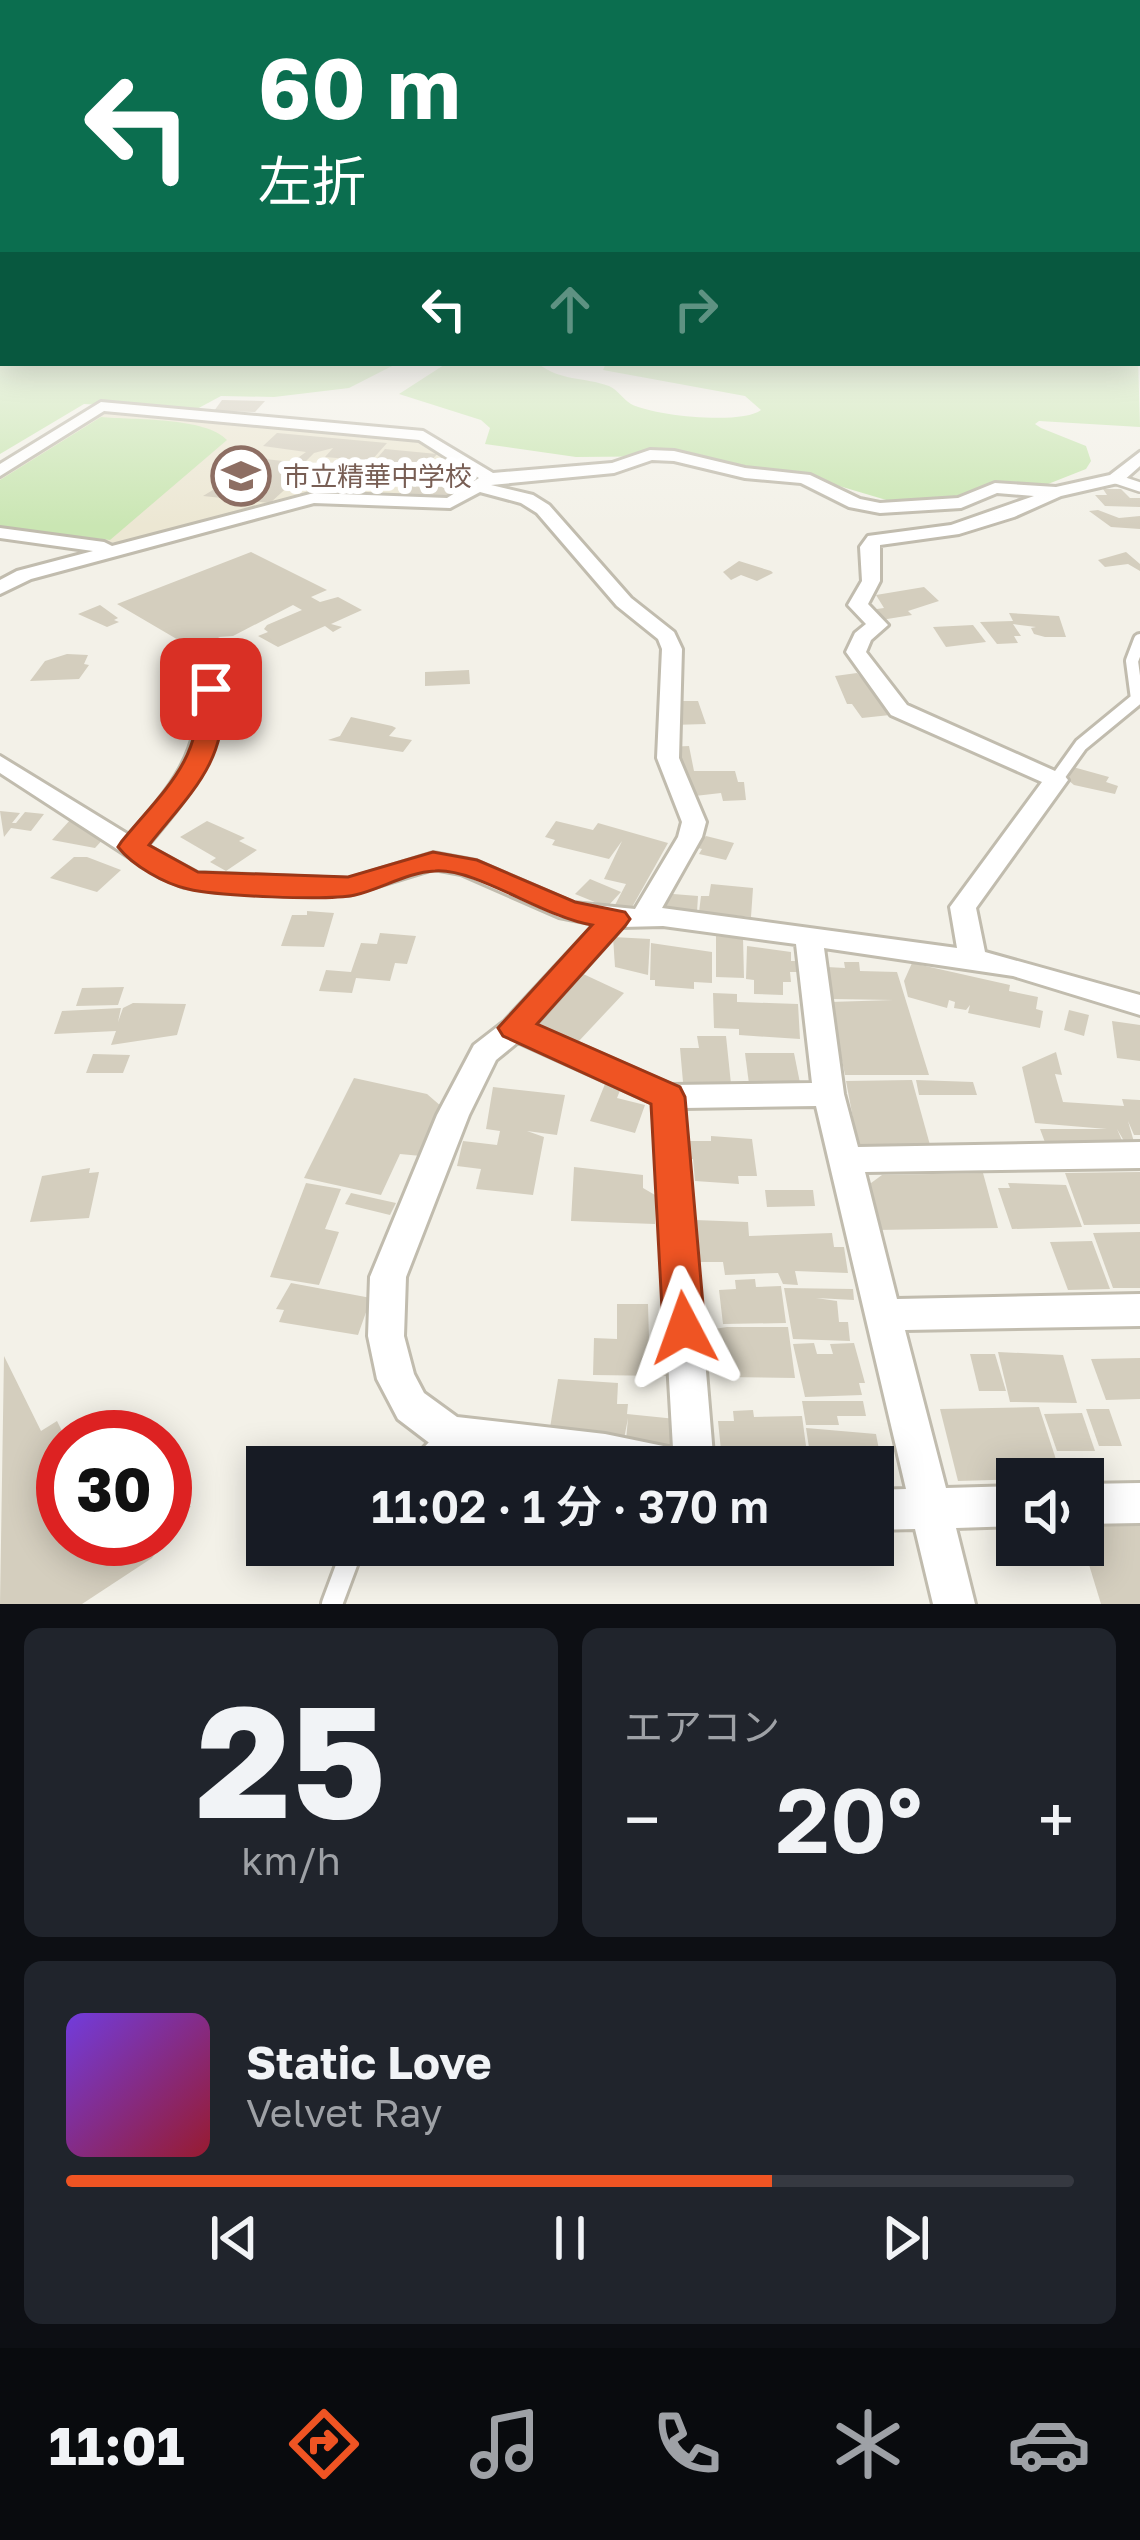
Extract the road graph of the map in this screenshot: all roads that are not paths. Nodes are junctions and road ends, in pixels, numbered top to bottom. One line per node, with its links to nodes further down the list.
1 (1140, 458): 3 (street)
2 (0, 471): 4 (street)
3 (1116, 478): 5 (lane); 6 (street)
4 (483, 482): 6 (street); 8 (street); 15 (street)
5 (1140, 488)
6 (1056, 492): 13 (street)
7 (0, 533): 8 (street)
8 (118, 549): 9 (street)
9 (0, 588)
10 (1140, 639): 13 (lane)
11 (211, 689): 14 (street)
12 (0, 763): 14 (street)
13 (1056, 780): 17 (street)
14 (132, 847): 15 (street)
15 (629, 918): 16 (street); 19 (street)
16 (808, 936): 17 (street); 20 (street)
17 (973, 959): 18 (street)
18 (1140, 1006)
19 (515, 1028): 21 (street); 26 (street)
20 (829, 1094): 21 (street); 23 (street)
21 (668, 1097): 29 (street)
22 (1140, 1155): 23 (street)
23 (845, 1160): 25 (street)
24 (1140, 1310): 25 (street)
25 (884, 1315): 33 (street)
26 (450, 1435): 27 (lane); 28 (street)
27 (439, 1446)
28 (544, 1446)
29 (693, 1446)
30 (1140, 1503): 31 (street)
31 (1104, 1504)
32 (996, 1506): 33 (street)
33 (931, 1508): 34 (street); 37 (street)
34 (894, 1509)
35 (346, 1566): 36 (lane)
36 (332, 1604)
37 (955, 1604)

